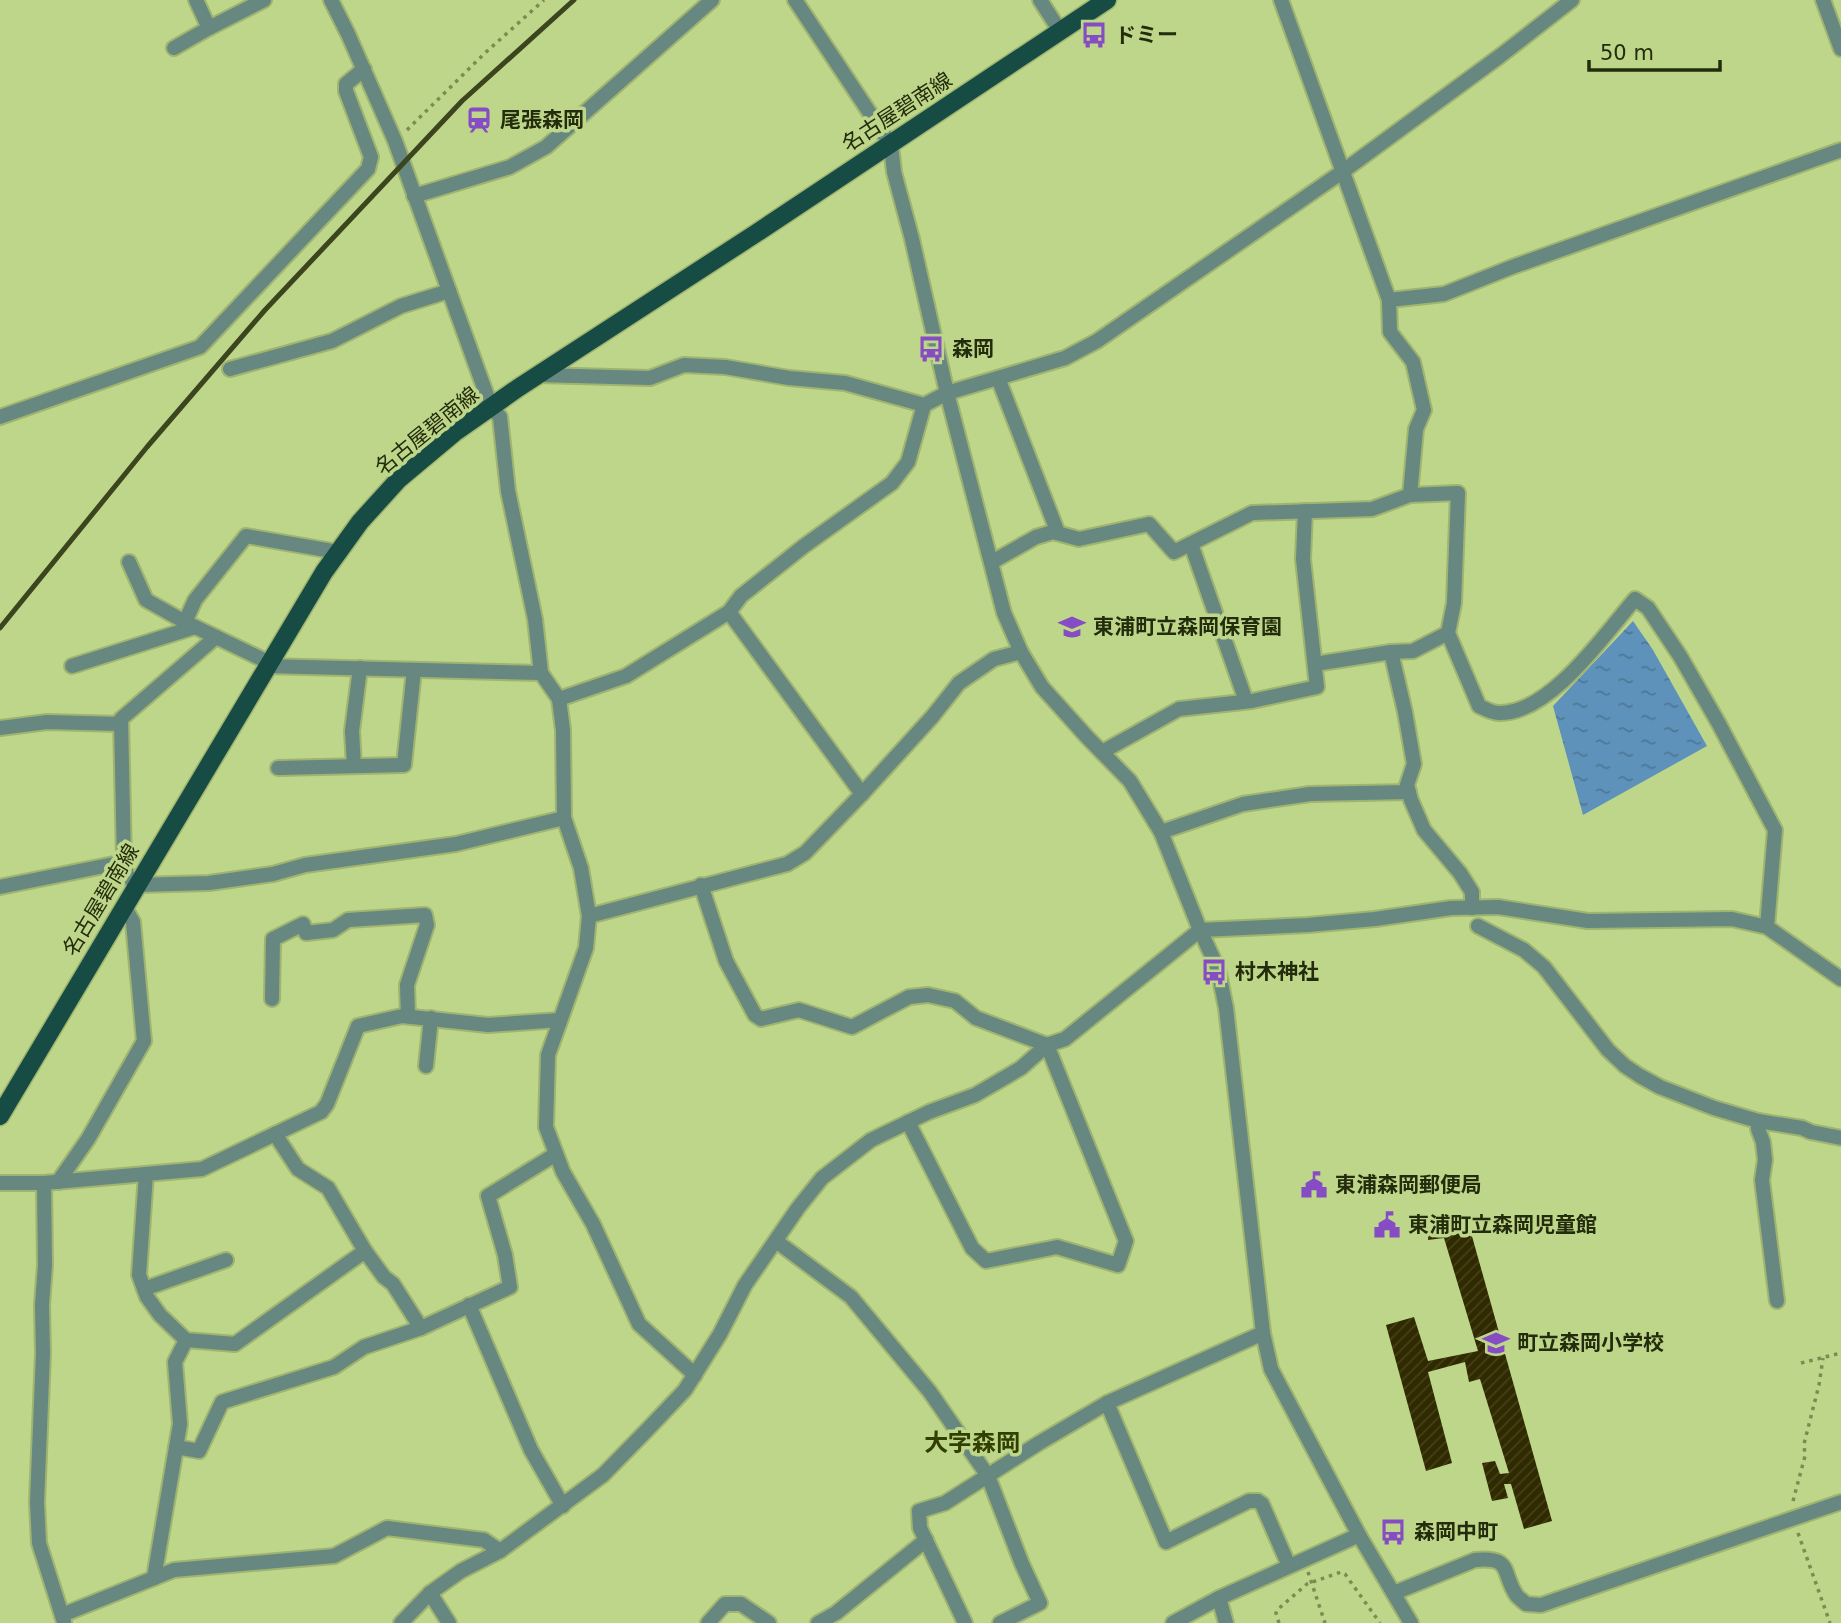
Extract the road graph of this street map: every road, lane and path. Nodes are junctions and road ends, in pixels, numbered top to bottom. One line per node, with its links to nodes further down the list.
1 (197, 0): 12 (street)
2 (264, 0): 12 (street)
3 (331, 0): 16 (street)
4 (544, 0): 17 (path)
5 (712, 0): 21 (street)
6 (795, 0): 18 (street)
7 (1040, 0): 13 (street)
8 (1107, 0): 13 (main road, 名古屋碧南線)
9 (1281, 0): 20 (street)
10 (1572, 0): 20 (street)
11 (1823, 0): 15 (street)
12 (209, 27): 14 (street)
13 (1060, 31): 18 (main road, 名古屋碧南線)
14 (174, 48)
15 (1841, 49)
16 (364, 69): 17 (street); 30 (street)
17 (395, 141): 21 (street)
18 (891, 145): 25 (main road, 名古屋碧南線); 27 (street)
19 (1841, 150): 23 (street)
20 (1342, 172): 23 (street); 26 (street)
21 (414, 196): 22 (street)
22 (449, 290): 24 (street); 29 (street)
23 (1389, 300): 31 (street)
24 (230, 369)
25 (539, 375): 28 (street); 29 (main road, 名古屋碧南線)
26 (999, 378): 27 (street); 33 (street)
27 (947, 393): 28 (street); 37 (street)
28 (924, 405): 38 (street)
29 (491, 407): 35 (main road, 名古屋碧南線); 49 (street)
30 (0, 416)
31 (1410, 495): 32 (street); 40 (street)
32 (1305, 511): 34 (street); 45 (street)
33 (1058, 533): 34 (street); 37 (street)
34 (1191, 544): 51 (street)
35 (338, 552): 39 (street); 44 (main road, 名古屋碧南線)
36 (129, 562): 39 (street)
37 (992, 562): 42 (street)
38 (729, 612): 50 (street); 58 (street)
39 (190, 625): 41 (street); 46 (street)
40 (1448, 633): 43 (street); 69 (street)
41 (216, 637): 44 (street); 52 (street)
42 (1021, 652): 54 (street); 58 (street)
43 (1391, 652): 45 (street); 57 (street)
44 (267, 664): 47 (street); 62 (main road, 名古屋碧南線)
45 (1315, 664): 51 (street)
46 (72, 666)
47 (360, 668): 48 (street); 55 (street)
48 (414, 670): 49 (street); 55 (street)
49 (541, 674): 50 (street)
50 (559, 699): 59 (street)
51 (1246, 701): 54 (street)
52 (121, 724): 53 (street); 61 (street)
53 (0, 727)
54 (1102, 751): 60 (street)
55 (354, 766): 56 (street)
56 (278, 768)
57 (1409, 792): 60 (street); 66 (street)
58 (862, 794): 63 (street)
59 (564, 818): 62 (street); 67 (street)
60 (1161, 832): 70 (street)
61 (124, 862): 62 (street); 64 (street)
62 (136, 885): 65 (main road, 名古屋碧南線)
63 (701, 886): 67 (street); 76 (street)
64 (0, 887)
65 (124, 906): 78 (main road, 名古屋碧南線); 85 (street)
66 (1472, 908): 69 (street); 70 (street)
67 (589, 916): 75 (street)
68 (1478, 926): 79 (street)
69 (1767, 927): 71 (street)
70 (1200, 930): 76 (street); 94 (street)
71 (1841, 979)
72 (272, 999): 73 (street)
73 (408, 1016): 74 (street); 81 (street)
74 (431, 1018): 75 (street); 77 (street)
75 (560, 1020): 83 (street)
76 (1047, 1045): 80 (street); 80 (street)
77 (426, 1066)
78 (0, 1116)
79 (1758, 1121): 82 (street); 91 (street)
80 (908, 1122): 87 (street)
81 (275, 1134): 84 (street); 88 (street)
82 (1841, 1138)
83 (556, 1154): 92 (street); 99 (street)
84 (146, 1174): 85 (street); 90 (street)
85 (51, 1183): 86 (street); 116 (street)
86 (0, 1184)
87 (776, 1241): 99 (street); 102 (street)
88 (365, 1251): 93 (street); 95 (street)
89 (226, 1260): 90 (street)
90 (144, 1289): 95 (street)
91 (1777, 1301)
92 (469, 1305): 93 (street); 104 (street)
93 (421, 1328): 101 (street)
94 (1263, 1333): 100 (street); 106 (street)
95 (186, 1340): 101 (street)
96 (1841, 1353): 97 (path)
97 (1823, 1358): 98 (path); 105 (path)
98 (1801, 1363)
99 (695, 1374): 104 (street)
100 (1107, 1403): 102 (street); 109 (street)
101 (176, 1447): 110 (street)
102 (988, 1476): 107 (street); 123 (street)
103 (1841, 1502): 105 (street)
104 (563, 1506): 108 (street)
105 (1793, 1518): 113 (street); 130 (path)
106 (1359, 1535): 109 (street); 113 (street)
107 (926, 1540): 115 (street); 122 (street)
108 (500, 1551): 110 (street); 112 (street)
109 (1296, 1563): 111 (path); 114 (street)
110 (154, 1578): 116 (street)
111 (1311, 1582): 126 (path); 127 (path); 128 (path)
112 (430, 1593): 117 (street); 118 (street)
113 (1394, 1593): 129 (street)
114 (1219, 1598): 124 (street); 125 (street)
115 (838, 1618): 121 (street)
116 (63, 1619)
117 (401, 1623)
118 (449, 1623)
119 (708, 1623): 120 (street)
120 (769, 1623)
121 (818, 1623)
122 (965, 1623)
123 (1000, 1623)
124 (1173, 1623)
125 (1226, 1623)
126 (1279, 1623)
127 (1325, 1623)
128 (1380, 1623)
129 (1411, 1623)
130 (1830, 1623)

